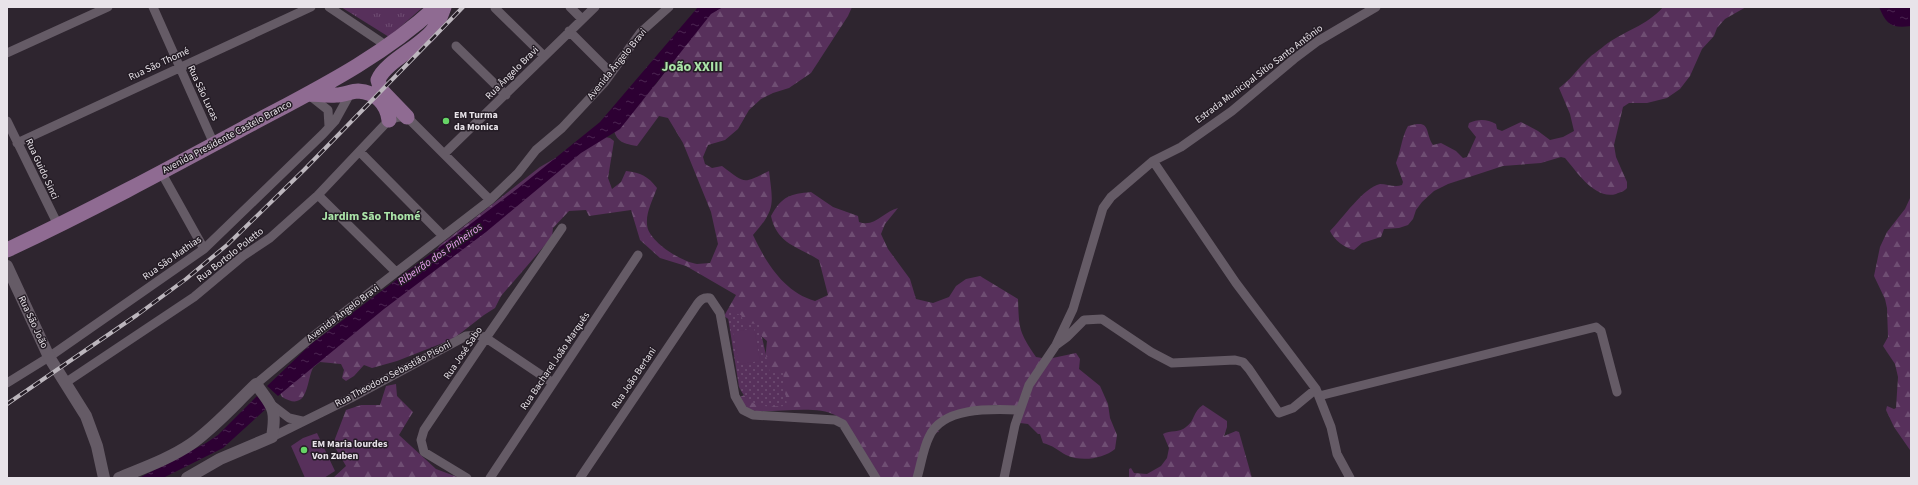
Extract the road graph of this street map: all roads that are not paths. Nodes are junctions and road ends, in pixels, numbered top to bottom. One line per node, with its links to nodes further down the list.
1 (108, 7): 16 (street)
2 (153, 7): 18 (street, Rua São Lucas)
3 (311, 7): 18 (street, Rua São Thomé)
4 (329, 7): 15 (street)
5 (436, 7): 15 (main road, Avenida Presidente Castelo Branco)
6 (444, 7): 23 (main road)
7 (570, 7): 12 (street)
8 (595, 7): 12 (street, Rua Ângelo Bravi)
9 (669, 7): 19 (street, Avenida Ângelo Bravi)
10 (1376, 7): 31 (street, Estrada Municipal Sítio Santo Antônio)
11 (496, 8): 17 (street)
12 (582, 19): 13 (street, Rua Ângelo Bravi)
13 (569, 31): 17 (street, Rua Ângelo Bravi); 19 (street)
14 (456, 46): 22 (street)
15 (386, 48): 21 (main road, Avenida Presidente Castelo Branco)
16 (7, 53)
17 (544, 56): 22 (street, Rua Ângelo Bravi)
18 (179, 67): 27 (street, Rua São Thomé); 28 (street, Rua São Lucas)
19 (611, 73): 34 (street, Avenida Ângelo Bravi)
20 (351, 92): 21 (main road); 24 (main road); 26 (street, Rua São Mathias)
21 (308, 94): 26 (street); 28 (main road, Avenida Presidente Castelo Branco)
22 (506, 95): 30 (street, Rua Ângelo Bravi)
23 (407, 117): 24 (street); 30 (street)
24 (389, 120): 29 (street, Rua Bortolo Poletto)
25 (7, 121): 27 (street, Rua Guido Sinci)
26 (329, 126): 38 (street, Rua São Mathias)
27 (17, 143): 35 (street, Rua Guido Sinci)
28 (214, 144): 32 (main road, Avenida Presidente Castelo Branco)
29 (360, 152): 33 (street, Rua Bortolo Poletto); 37 (street)
30 (444, 154): 34 (street)
31 (1153, 161): 44 (street, Estrada Municipal Sítio Santo Antônio); 51 (street)
32 (161, 172): 35 (main road, Avenida Presidente Castelo Branco); 38 (street)
33 (318, 195): 42 (street); 48 (street, Rua Bortolo Poletto)
34 (490, 200): 37 (street, Avenida Ângelo Bravi)
35 (58, 225): 39 (main road, Avenida Presidente Castelo Branco)
36 (562, 228): 43 (street, Rua José Sabo)
37 (443, 236): 42 (street, Avenida Ângelo Bravi)
38 (204, 249): 45 (street, Rua São Mathias)
39 (7, 250)
40 (638, 255): 46 (street, Rua Bacharel João Marquês)
41 (7, 266): 45 (street, Rua São João)
42 (396, 272): 49 (street, Avenida Ângelo Bravi)
43 (486, 338): 46 (street); 54 (street, Rua Theodoro Sebastião Pisoni); 59 (street, Rua José Sabo)
44 (1056, 344): 51 (street); 53 (street)
45 (48, 357): 47 (street, Rua São Mathias); 48 (street, Rua São João)
46 (554, 382): 60 (street, Rua Bacharel João Marquês)
47 (7, 383)
48 (65, 383): 56 (street, Rua São João)
49 (259, 388): 52 (street); 57 (street, Avenida Ângelo Bravi)
50 (1617, 392): 51 (street)
51 (1318, 393): 65 (street)
52 (272, 405): 54 (street); 55 (street)
53 (1020, 410): 63 (street); 64 (street)
54 (302, 421): 55 (street, Rua Theodoro Sebastião Pisoni)
55 (272, 437): 58 (street, Rua Theodoro Sebastião Pisoni)
56 (104, 478)
57 (119, 478)
58 (187, 478)
59 (467, 478)
60 (490, 478)
61 (580, 478): 62 (street, Rua João Bertani)
62 (876, 478)
63 (917, 478)
64 (1004, 478)
65 (1350, 478)

